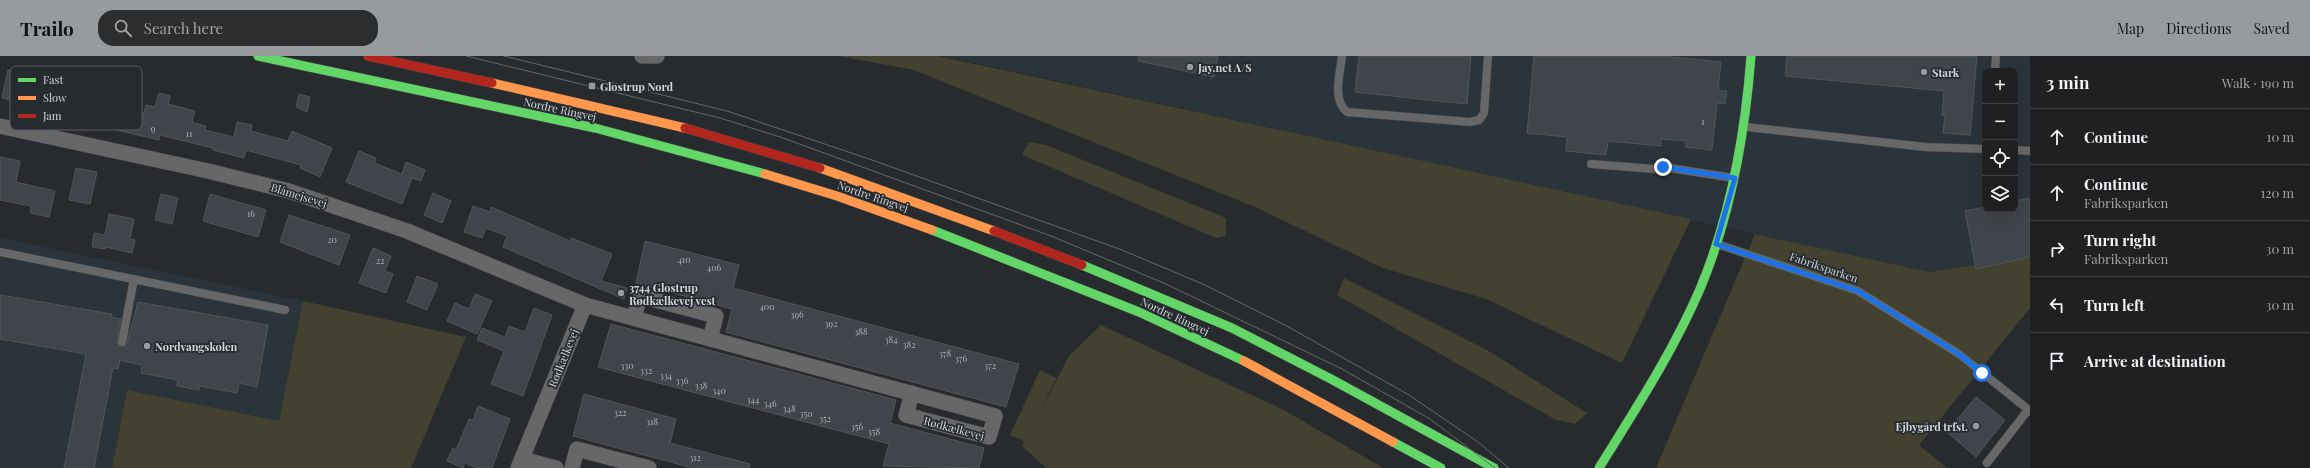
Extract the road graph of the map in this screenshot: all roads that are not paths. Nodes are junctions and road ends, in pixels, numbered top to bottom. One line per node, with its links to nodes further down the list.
1 (258, 56): 34 (main road, Nordre Ringvej)
2 (368, 56): 35 (main road, Nordre Ringvej)
3 (642, 56): 4 (street)
4 (657, 56)
5 (1342, 56): 6 (lane)
6 (1488, 56)
7 (1751, 56): 11 (main road)
8 (1996, 56): 9 (lane)
9 (1995, 68)
10 (0, 126): 12 (street, Blåmejsevej)
11 (1745, 127): 14 (lane); 18 (main road)
12 (10, 128)
13 (18, 130): 22 (street, Blåmejsevej)
14 (1982, 149)
15 (2018, 150): 16 (lane)
16 (2030, 151)
17 (1591, 164): 18 (lane)
18 (1735, 178): 19 (main road)
19 (1716, 244): 28 (lane, Fabriksparken); 36 (main road)
20 (0, 252): 21 (lane)
21 (134, 279): 23 (lane); 26 (lane)
22 (585, 305): 24 (street, Rødkælkevej); 29 (street, Rødkælkevej)
23 (285, 310)
24 (634, 318): 25 (street, Rødkælkevej); 25 (street)
25 (710, 339): 27 (street, Rødkælkevej)
26 (122, 342)
27 (912, 393): 27 (street, Rødkælkevej)
28 (2029, 410): 30 (lane)
29 (520, 463): 31 (street, Rødkælkevej)
30 (1987, 463)
31 (556, 468)
32 (572, 468): 33 (street)
33 (648, 468)
34 (1441, 468)
35 (1494, 468)
36 (1599, 468)

